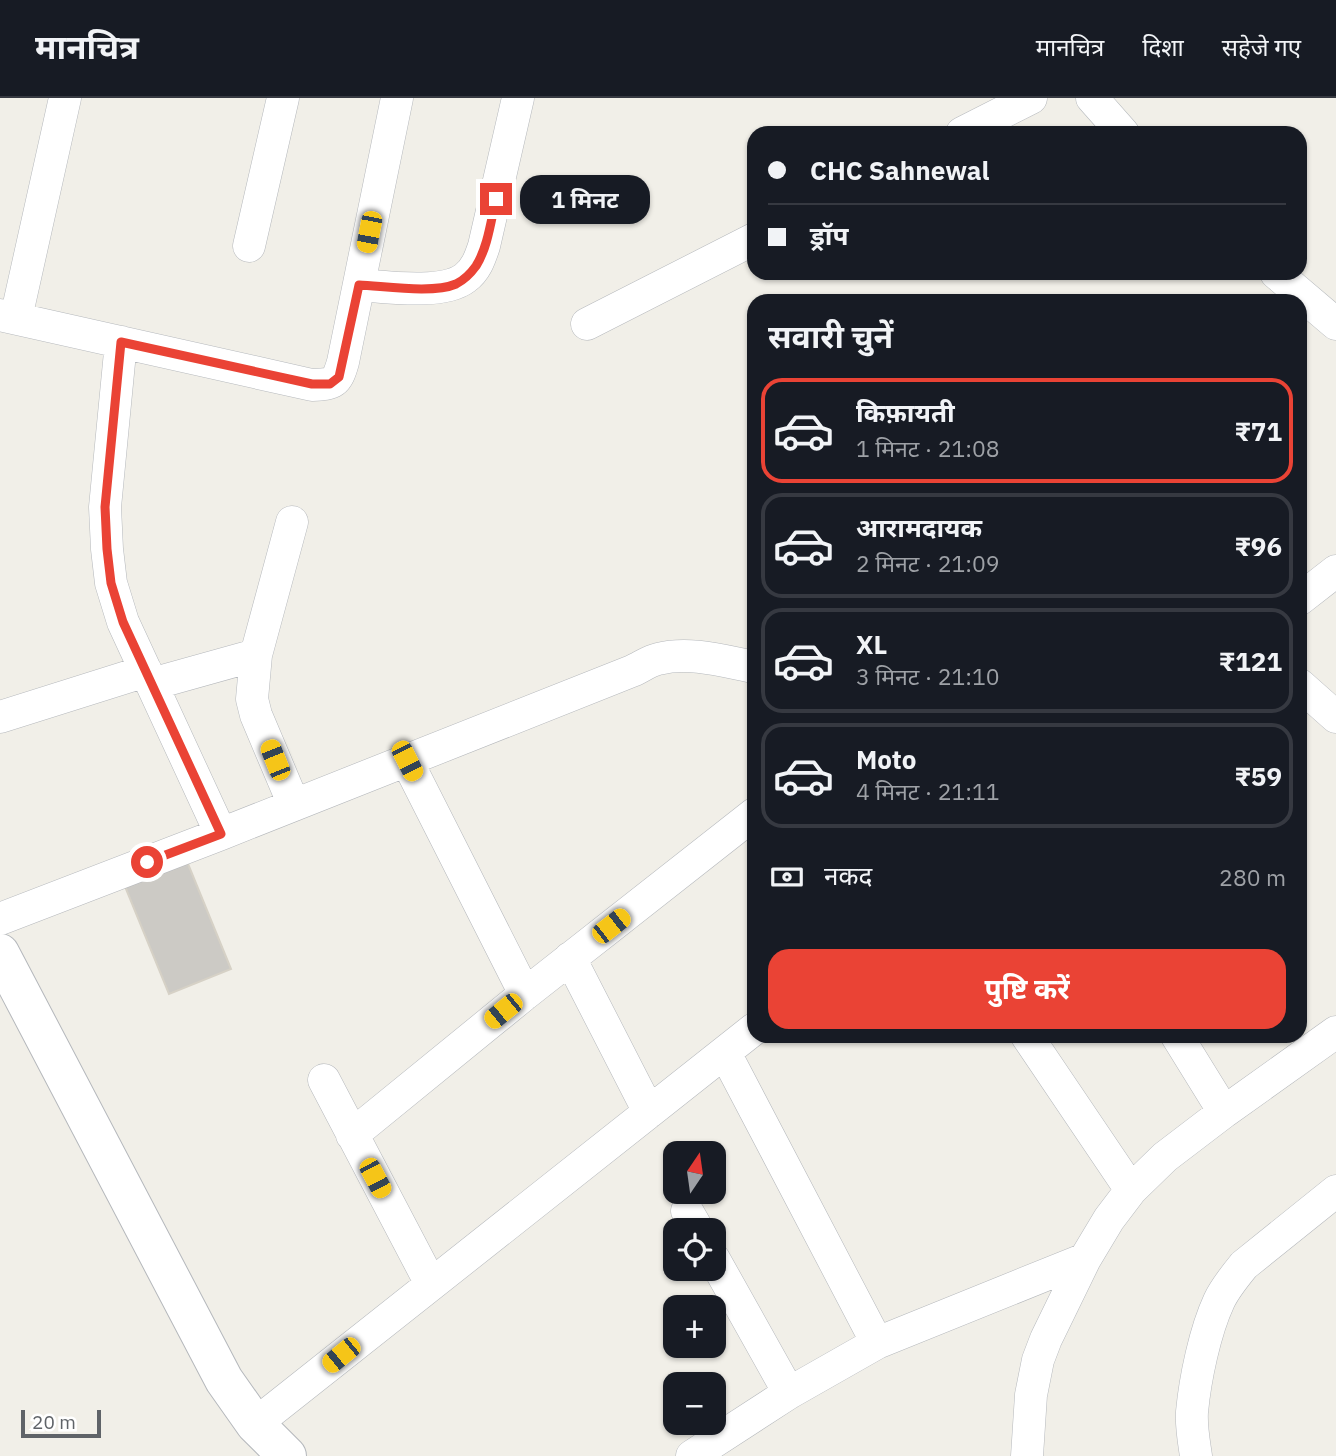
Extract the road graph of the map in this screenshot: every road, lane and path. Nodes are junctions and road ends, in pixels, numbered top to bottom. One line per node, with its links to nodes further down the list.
1 (65, 98): 15 (street)
2 (283, 98): 10 (street)
3 (397, 98): 12 (street)
4 (518, 98): 12 (street)
5 (1031, 98): 7 (street)
6 (1092, 98): 8 (street)
7 (976, 126)
8 (1117, 126)
9 (747, 243): 16 (street)
10 (249, 246)
11 (1284, 280): 13 (street)
12 (359, 285): 18 (street)
13 (1301, 294)
14 (1307, 299): 17 (street)
15 (8, 317): 18 (street)
16 (587, 324)
17 (1336, 324)
18 (121, 342): 24 (street)
19 (292, 522): 22 (street)
20 (1336, 571): 21 (street)
21 (1307, 594)
22 (256, 655): 24 (street); 29 (street)
23 (747, 666): 28 (street)
24 (149, 678): 26 (street); 31 (street)
25 (1307, 691): 27 (street)
26 (0, 717)
27 (1336, 717)
28 (407, 761): 29 (street); 35 (street)
29 (294, 805): 31 (street)
30 (747, 819): 34 (street)
31 (221, 834): 32 (street)
32 (0, 919)
33 (0, 953): 52 (street)
34 (570, 958): 35 (street); 42 (street)
35 (525, 994): 44 (street)
36 (747, 1035): 40 (street)
37 (1334, 1039): 43 (street)
38 (1032, 1043): 45 (street)
39 (1181, 1043): 43 (street)
40 (725, 1053): 42 (street); 50 (street)
41 (324, 1080): 44 (street)
42 (649, 1112): 49 (street)
43 (1224, 1112): 45 (street)
44 (352, 1135): 49 (street)
45 (1131, 1190): 47 (street)
46 (1336, 1191): 57 (street)
47 (1085, 1259): 50 (street); 56 (street)
48 (726, 1280): 51 (street)
49 (430, 1284): 52 (street)
50 (877, 1343): 51 (street)
51 (789, 1393): 53 (street)
52 (255, 1424): 54 (street)
53 (729, 1446): 55 (street)
54 (287, 1456)
55 (692, 1456)
56 (1027, 1456)
57 (1196, 1456)

